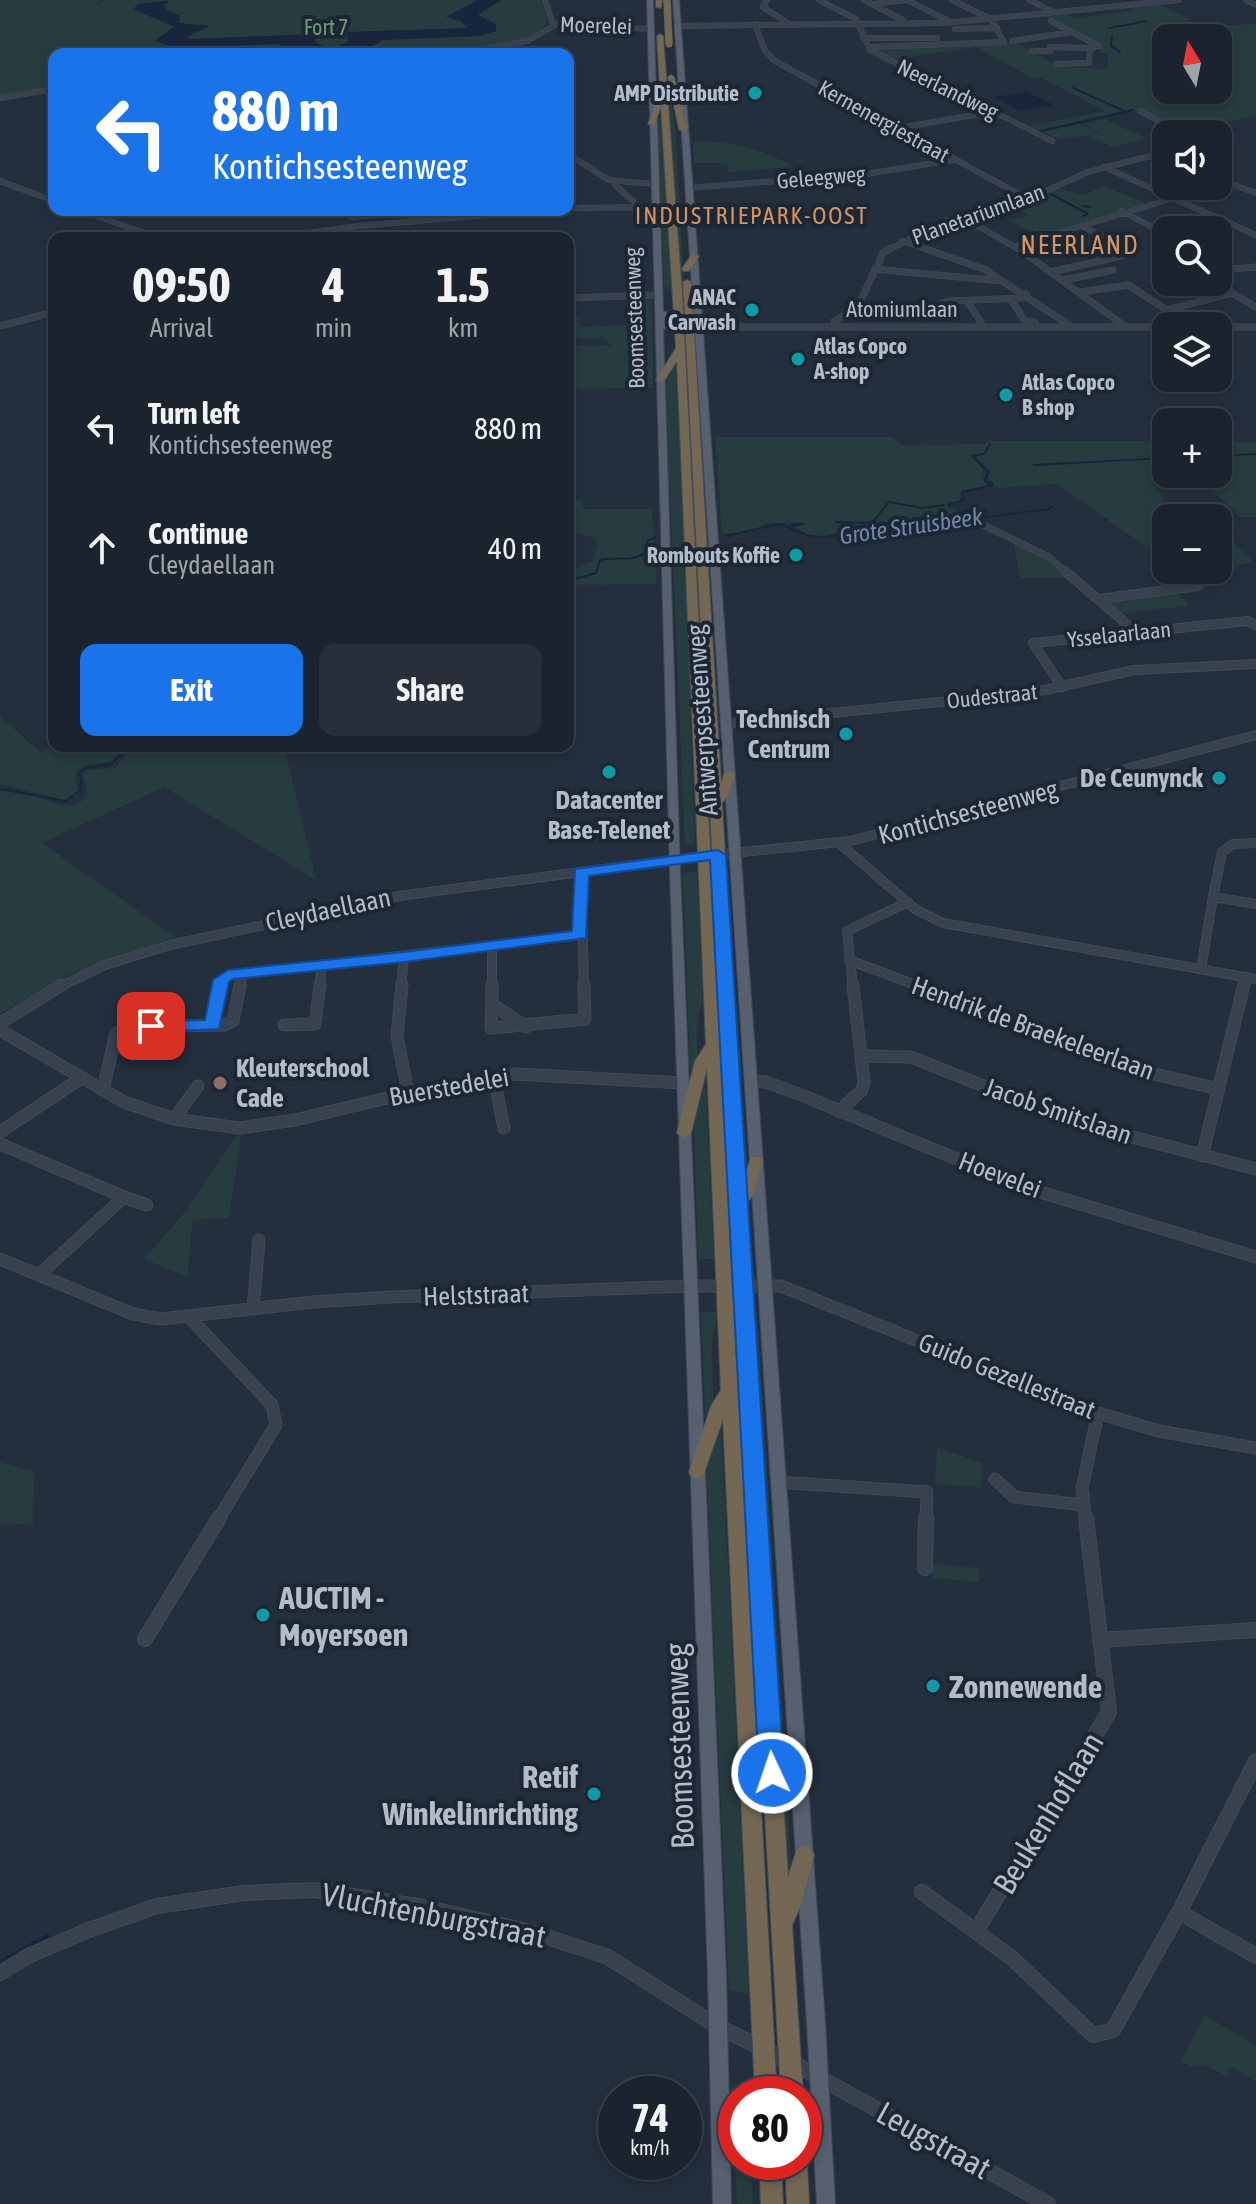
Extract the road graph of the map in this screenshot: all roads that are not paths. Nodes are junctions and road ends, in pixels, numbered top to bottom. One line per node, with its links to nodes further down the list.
1 (545, 0): 24 (street)
2 (650, 0): 36 (main road, Boomsesteenweg)
3 (659, 0): 45 (highway)
4 (667, 0): 45 (highway, bridge)
5 (676, 0): 32 (main road)
6 (819, 0): 30 (street)
7 (864, 0): 15 (street)
8 (906, 0): 15 (street); 29 (street)
9 (952, 0): 21 (street)
10 (1029, 0): 19 (street)
11 (1098, 0): 17 (street)
12 (1179, 0): 17 (street)
13 (1246, 0): 16 (street)
14 (764, 2): 25 (street)
15 (872, 4): 22 (street)
16 (1256, 5)
17 (1114, 7): 20 (street)
18 (1132, 9): 20 (street)
19 (1052, 11)
20 (1065, 12): 21 (street)
21 (991, 19): 30 (street); 31 (street)
22 (903, 20)
23 (1063, 20): 37 (street)
24 (552, 21): 27 (street, Moerelei); 35 (street, Moerelei)
25 (789, 24): 26 (street); 28 (street)
26 (802, 24): 28 (street); 30 (street)
27 (599, 25): 35 (street, Moerelei); 36 (street, Moerelei)
28 (755, 26): 32 (street); 62 (street, Kernenergiestraat)
29 (948, 26): 31 (street); 38 (street)
30 (860, 27): 33 (street); 34 (street); 40 (street, Neerlandweg)
31 (997, 27): 43 (street)
32 (678, 28): 36 (main road); 39 (main road)
33 (776, 28)
34 (894, 29): 38 (street); 41 (street)
35 (546, 30): 49 (street, Moerelei)
36 (651, 30): 39 (main road); 61 (main road, Boomsesteenweg)
37 (1072, 32): 44 (street); 50 (street)
38 (921, 33): 42 (street); 43 (street)
39 (678, 38): 57 (main road)
40 (863, 38): 41 (street); 48 (street, Neerlandweg)
41 (897, 38): 42 (street); 46 (street)
42 (907, 38): 47 (street)
43 (948, 41): 47 (street)
44 (1012, 41)
45 (665, 44): 53 (highway); 55 (highway)
46 (900, 46): 47 (street); 48 (street)
47 (909, 46)
48 (867, 47): 59 (street, Neerlandweg)
49 (491, 48)
50 (1090, 48): 51 (street); 52 (street)
51 (1032, 51)
52 (1057, 64)
53 (671, 77): 55 (highway); 63 (highway)
54 (48, 90): 56 (street)
55 (667, 91): 61 (highway); 101 (highway); 110 (highway)
56 (0, 98)
57 (683, 111): 63 (main road); 66 (main road)
58 (1140, 111): 60 (street)
59 (994, 112): 62 (street); 64 (street, Neerlandweg)
60 (1157, 120)
61 (652, 124): 72 (main road, Boomsesteenweg)
62 (899, 128): 68 (street, Kernenergiestraat)
63 (683, 129): 66 (main road)
64 (1052, 141)
65 (1152, 155): 69 (street, Planetariumlaan)
66 (687, 157): 74 (main road)
67 (574, 158): 71 (street)
68 (953, 160): 74 (street, Geleegweg); 78 (street, Kernenergiestraat)
69 (1104, 167): 75 (street); 78 (street, Planetariumlaan)
70 (0, 181): 77 (street)
71 (616, 182): 72 (street); 81 (street)
72 (654, 184): 82 (main road, Boomsesteenweg)
73 (1232, 184): 76 (street)
74 (689, 188): 98 (main road)
75 (1152, 188)
76 (1256, 193)
77 (48, 199)
78 (1028, 199): 88 (street, Planetariumlaan)
79 (1166, 200): 84 (street)
80 (1178, 200): 95 (street)
81 (633, 201)
82 (654, 207): 83 (street); 106 (main road, Boomsesteenweg)
83 (574, 208)
84 (1121, 211): 91 (street); 92 (street)
85 (97, 216): 93 (street)
86 (364, 216): 89 (street)
87 (462, 216): 90 (street)
88 (960, 216): 96 (street, Planetariumlaan); 97 (street)
89 (351, 217): 90 (street)
90 (358, 226): 94 (street)
91 (1152, 227)
92 (1081, 228): 97 (street); 99 (street)
93 (141, 232)
94 (315, 232)
95 (1256, 235)
96 (902, 241): 102 (street, Planetariumlaan); 103 (street)
97 (1015, 246): 105 (street)
98 (695, 256): 101 (highway); 135 (main road)
99 (1089, 264): 105 (street); 108 (street)
100 (1256, 267): 104 (street)
101 (686, 269): 110 (highway)
102 (875, 269): 107 (street); 120 (street, Planetariumlaan)
103 (984, 269): 107 (street); 109 (street)
104 (1232, 269)
105 (1051, 272): 108 (street)
106 (656, 277): 110 (main road); 116 (main road, Boomsesteenweg)
107 (969, 278): 109 (street)
108 (1064, 280): 111 (street)
109 (1006, 282): 113 (street)
110 (682, 292): 116 (main road); 135 (highway)
111 (1080, 292): 114 (street); 131 (street)
112 (1232, 293): 119 (street)
113 (1026, 294): 118 (street); 123 (street)
114 (1221, 296)
115 (574, 298): 116 (street)
116 (657, 299): 135 (main road); 137 (main road, Boomsesteenweg)
117 (967, 301): 118 (street); 121 (street); 125 (street)
118 (1012, 301): 123 (street)
119 (1256, 307)
120 (857, 308): 121 (street); 124 (street)
121 (928, 309): 129 (street)
122 (48, 314): 126 (street)
123 (1061, 318): 130 (street)
124 (838, 319): 127 (street); 128 (street)
125 (981, 322)
126 (0, 326)
127 (834, 327): 128 (street, Atomiumlaan); 135 (street, Atomiumlaan)
128 (843, 327): 129 (street, Atomiumlaan)
129 (939, 327): 130 (street, Atomiumlaan)
130 (1072, 327): 131 (street, Atomiumlaan)
131 (1126, 327): 132 (street, Atomiumlaan)
132 (1152, 327)
133 (1232, 327): 134 (street)
134 (1256, 327)
135 (689, 328): 136 (highway); 146 (main road, Antwerpsesteenweg); 149 (highway)
136 (680, 349): 137 (highway); 153 (highway)
137 (660, 380): 139 (main road, Boomsesteenweg)
138 (983, 525): 141 (street)
139 (665, 538): 154 (main road, Antwerpsesteenweg)
140 (1199, 586): 141 (street)
141 (1098, 599): 143 (street)
142 (1256, 625): 143 (street, Ysselaarlaan)
143 (1136, 632): 145 (street, Ysselaarlaan)
144 (1256, 664): 145 (street, Oudestraat)
145 (1062, 687): 146 (street, Oudestraat)
146 (726, 724): 148 (main road, Antwerpsesteenweg)
147 (1256, 735): 150 (street, Kontichsesteenweg)
148 (729, 774): 149 (highway); 152 (main road, Antwerpsesteenweg)
149 (716, 803): 153 (highway)
150 (839, 843): 152 (street, Kontichsesteenweg); 157 (street)
151 (1256, 843): 156 (street)
152 (735, 853): 153 (street, Kontichsesteenweg); 177 (main road, Antwerpsesteenweg)
153 (711, 855): 154 (street, Kontichsesteenweg); 173 (highway); 193 (highway)
154 (674, 860): 155 (street, Cleydaellaan); 178 (main road, Antwerpsesteenweg)
155 (581, 872): 159 (street); 168 (street, Cleydaellaan)
156 (1213, 897): 158 (street); 164 (street)
157 (908, 902): 162 (street); 164 (street)
158 (1256, 904)
159 (581, 935): 160 (street); 171 (street)
160 (492, 946): 161 (street); 167 (street)
161 (404, 957): 163 (street); 182 (street)
162 (849, 960): 174 (street); 180 (street, Hendrik de Braekeleerlaan)
163 (322, 966): 165 (street); 170 (street)
164 (1201, 966): 166 (street)
165 (242, 974): 169 (street); 169 (street)
166 (1253, 976): 180 (street)
167 (492, 1004): 171 (street); 171 (street)
168 (0, 1023)
169 (213, 1025): 181 (street)
170 (284, 1025)
171 (526, 1027)
172 (0, 1030): 176 (street, Buerstedelei)
173 (712, 1044): 187 (highway); 199 (highway)
174 (862, 1056): 183 (street); 189 (street, Jacob Smitslaan)
175 (494, 1078): 178 (street, Buerstedelei); 182 (street, Buerstedelei); 185 (street)
176 (80, 1079): 181 (street, Buerstedelei); 186 (street)
177 (750, 1081): 183 (street, Hoevelei); 190 (main road, Antwerpsesteenweg)
178 (683, 1083): 187 (main road, Antwerpsesteenweg)
179 (198, 1086): 184 (street)
180 (1219, 1089): 189 (street)
181 (103, 1090): 184 (street, Buerstedelei)
182 (408, 1093): 184 (street, Buerstedelei)
183 (839, 1111): 196 (street, Hoevelei)
184 (174, 1119)
185 (504, 1128)
186 (0, 1132)
187 (684, 1133): 202 (main road, Antwerpsesteenweg)
188 (0, 1144): 192 (street)
189 (1202, 1156): 191 (street, Jacob Smitslaan)
190 (756, 1160): 193 (highway); 201 (main road, Antwerpsesteenweg)
191 (1256, 1169)
192 (124, 1197): 194 (street); 198 (street)
193 (739, 1204): 200 (highway)
194 (147, 1205)
195 (259, 1240): 203 (street)
196 (1256, 1257)
197 (0, 1259): 198 (street, Helststraat)
198 (39, 1275): 204 (street, Helststraat)
199 (724, 1285): 200 (street, Helststraat); 202 (street, Helststraat); 205 (highway)
200 (743, 1285): 201 (street, Helststraat); 220 (highway)
201 (764, 1285): 206 (street, Guido Gezellestraat); 210 (main road)
202 (690, 1286): 203 (street, Helststraat); 208 (main road, Boomsesteenweg)
203 (253, 1309): 204 (street, Helststraat)
204 (189, 1317): 214 (street)
205 (729, 1392): 208 (highway); 225 (highway)
206 (1098, 1413): 207 (street, Guido Gezellestraat); 211 (street, Beukenhoflaan)
207 (1256, 1448)
208 (697, 1472): 224 (main road, Boomsesteenweg)
209 (995, 1479): 211 (street)
210 (777, 1482): 212 (street); 217 (main road)
211 (1084, 1505): 215 (street, Beukenhoflaan)
212 (925, 1568)
213 (1256, 1630): 215 (street)
214 (145, 1639)
215 (1100, 1640): 221 (street, Beukenhoflaan)
216 (1256, 1761): 219 (street)
217 (804, 1855): 220 (highway); 230 (main road)
218 (922, 1892): 221 (street)
219 (1179, 1912): 221 (street); 222 (street)
220 (781, 1926): 226 (highway)
221 (978, 1928)
222 (1256, 1956)
223 (0, 1973): 224 (street, Vluchtenburgstraat)
224 (717, 2026): 225 (street, Vluchtenburgstraat); 235 (main road, Boomsesteenweg)
225 (764, 2048): 226 (street, Leugstraat); 227 (highway)
226 (789, 2062): 228 (highway); 229 (street, Leugstraat)
227 (765, 2076)
228 (790, 2076)
229 (814, 2076)
230 (819, 2076)
231 (822, 2081): 239 (street, Leugstraat)
232 (822, 2133): 238 (main road)
233 (771, 2180): 236 (highway)
234 (797, 2180): 237 (highway)
235 (722, 2204)
236 (772, 2204)
237 (798, 2204)
238 (826, 2204)
239 (1048, 2204)

